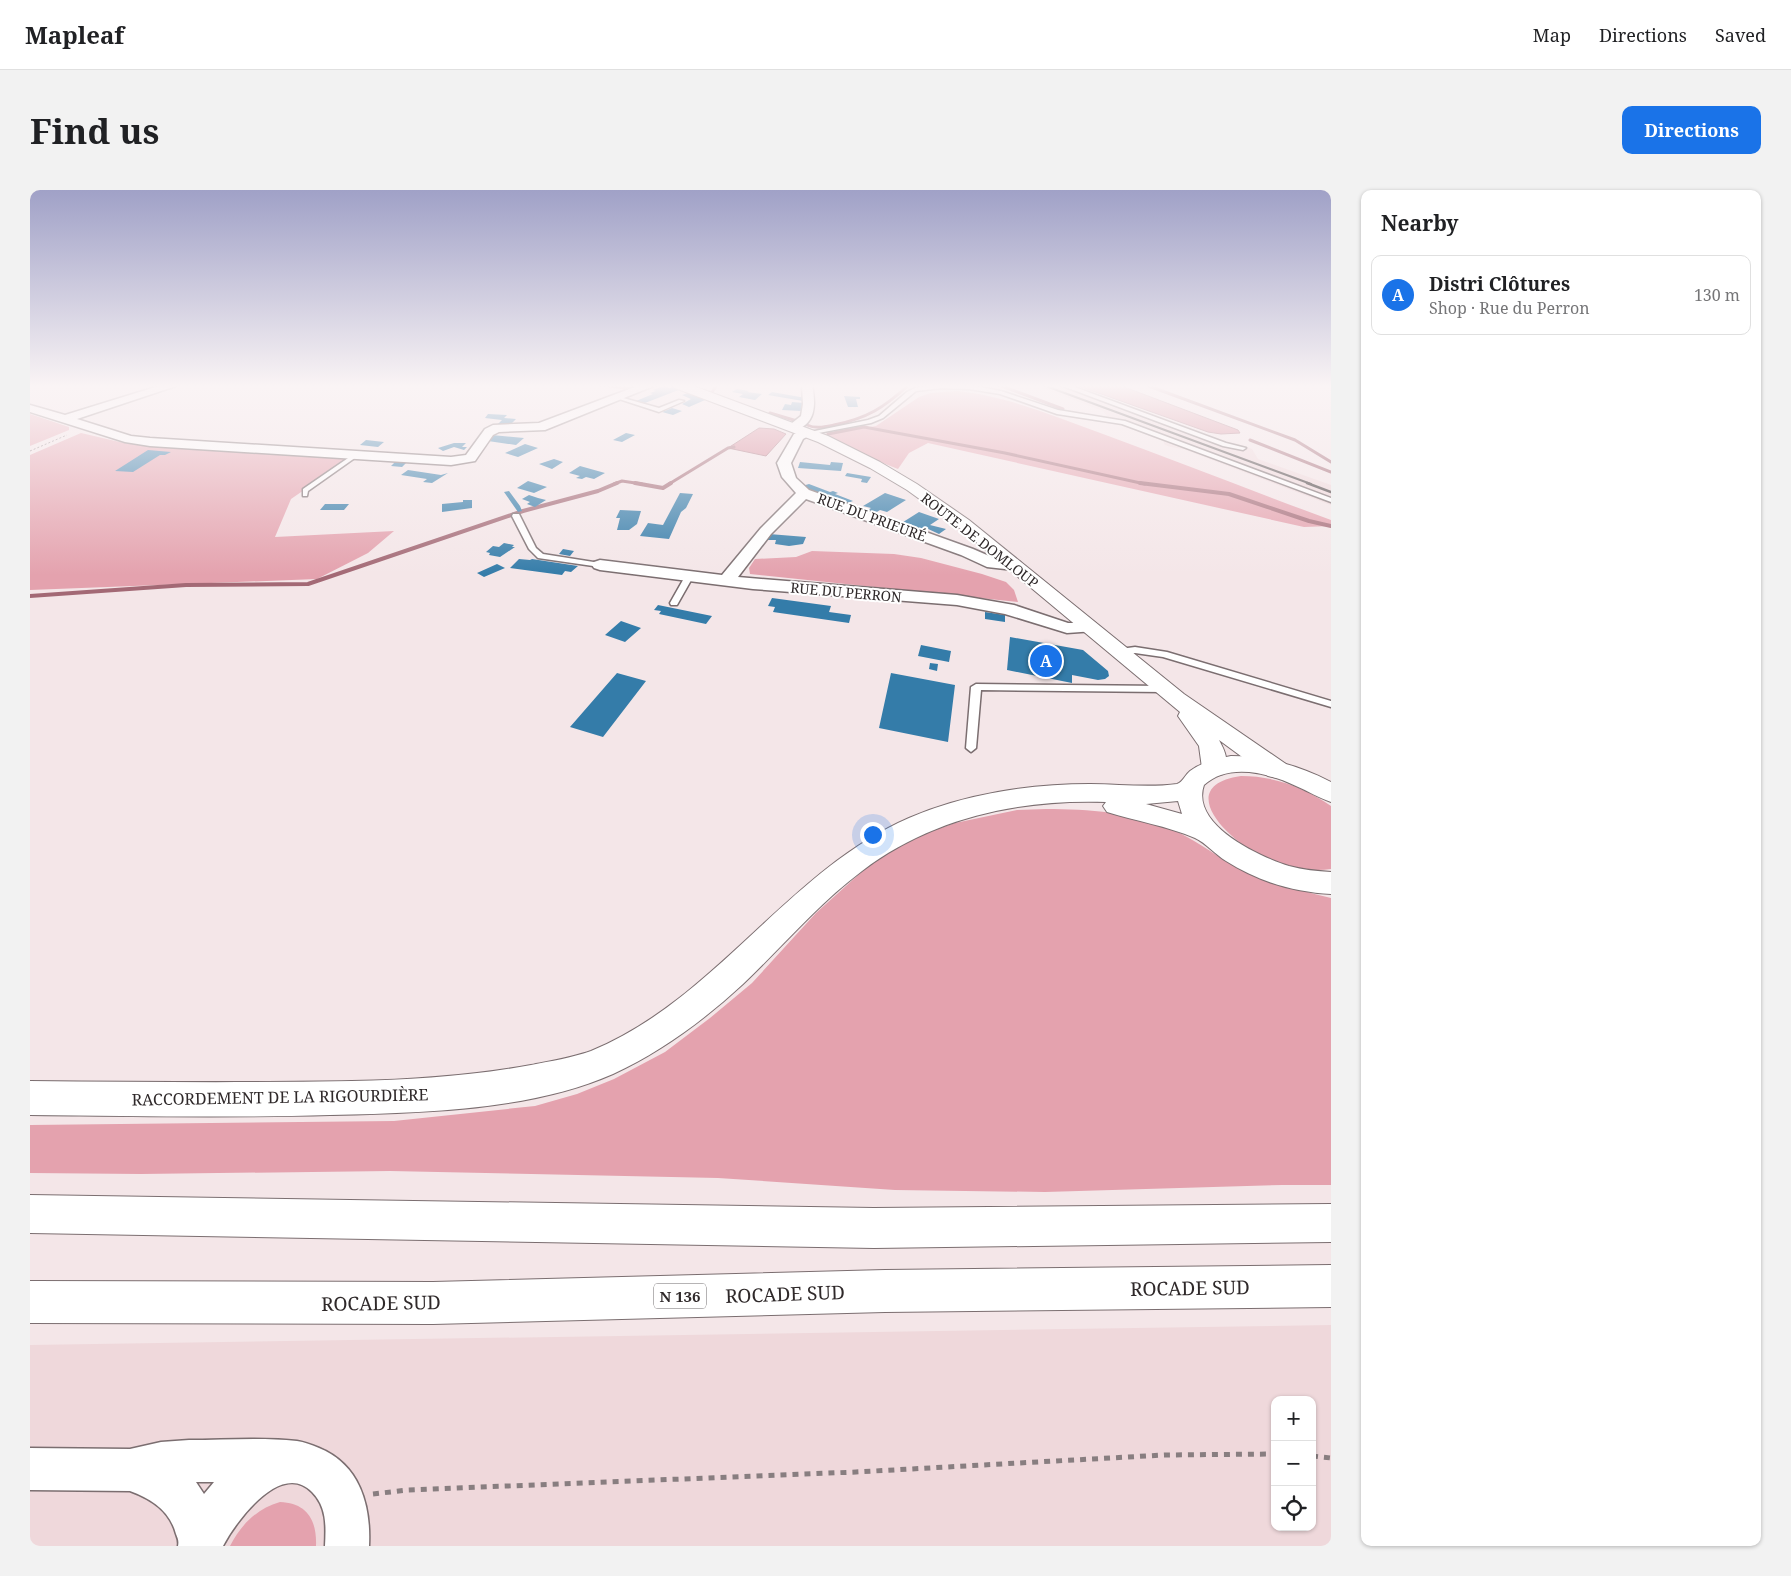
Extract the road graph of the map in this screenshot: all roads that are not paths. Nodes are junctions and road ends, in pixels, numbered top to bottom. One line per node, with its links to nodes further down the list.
1 (261, 448): 6 (street)
2 (478, 448): 6 (street)
3 (792, 448): 7 (street, RUE DU PRIEURÉ)
4 (841, 448): 12 (main road, ROUTE DE DOMLOUP)
5 (1194, 448): 9 (lane)
6 (356, 455): 8 (lane)
7 (804, 492): 12 (street, RUE DU PRIEURÉ); 14 (street)
8 (304, 496)
9 (1331, 500)
10 (516, 516): 11 (lane)
11 (600, 565): 13 (street, RUE DU PERRON)
12 (1014, 565): 16 (main road, ROUTE DE DOMLOUP)
13 (690, 575): 14 (street, RUE DU PERRON); 15 (lane)
14 (727, 580): 16 (street, RUE DU PERRON)
15 (674, 603)
16 (1089, 627): 17 (main road, ROUTE DE DOMLOUP)
17 (1120, 652): 18 (main road, ROUTE DE DOMLOUP); 19 (lane)
18 (1170, 694): 20 (lane); 21 (main road, ROUTE DE DOMLOUP); 22 (main road, ROUTE DE DOMLOUP)
19 (1331, 704)
20 (971, 748)
21 (1214, 768): 22 (main road); 23 (main road)
22 (1276, 770): 24 (main road)
23 (1190, 789): 25 (main road, RACCORDEMENT DE LA RIGOURDIÈRE); 26 (main road)
24 (1331, 793)
25 (1040, 796): 26 (main road, RACCORDEMENT DE LA RIGOURDIÈRE); 28 (main road, RACCORDEMENT DE LA RIGOURDIÈRE)
26 (1209, 833): 27 (main road)
27 (1331, 883)
28 (30, 1098)
29 (30, 1214): 30 (main road)
30 (1331, 1222)
31 (1331, 1286): 32 (main road, ROCADE SUD / N 136)
32 (30, 1302)
33 (284, 1464): 35 (street); 36 (street); 37 (street)
34 (30, 1469): 35 (street)
35 (130, 1470): 37 (street)
36 (346, 1527)
37 (200, 1544)

